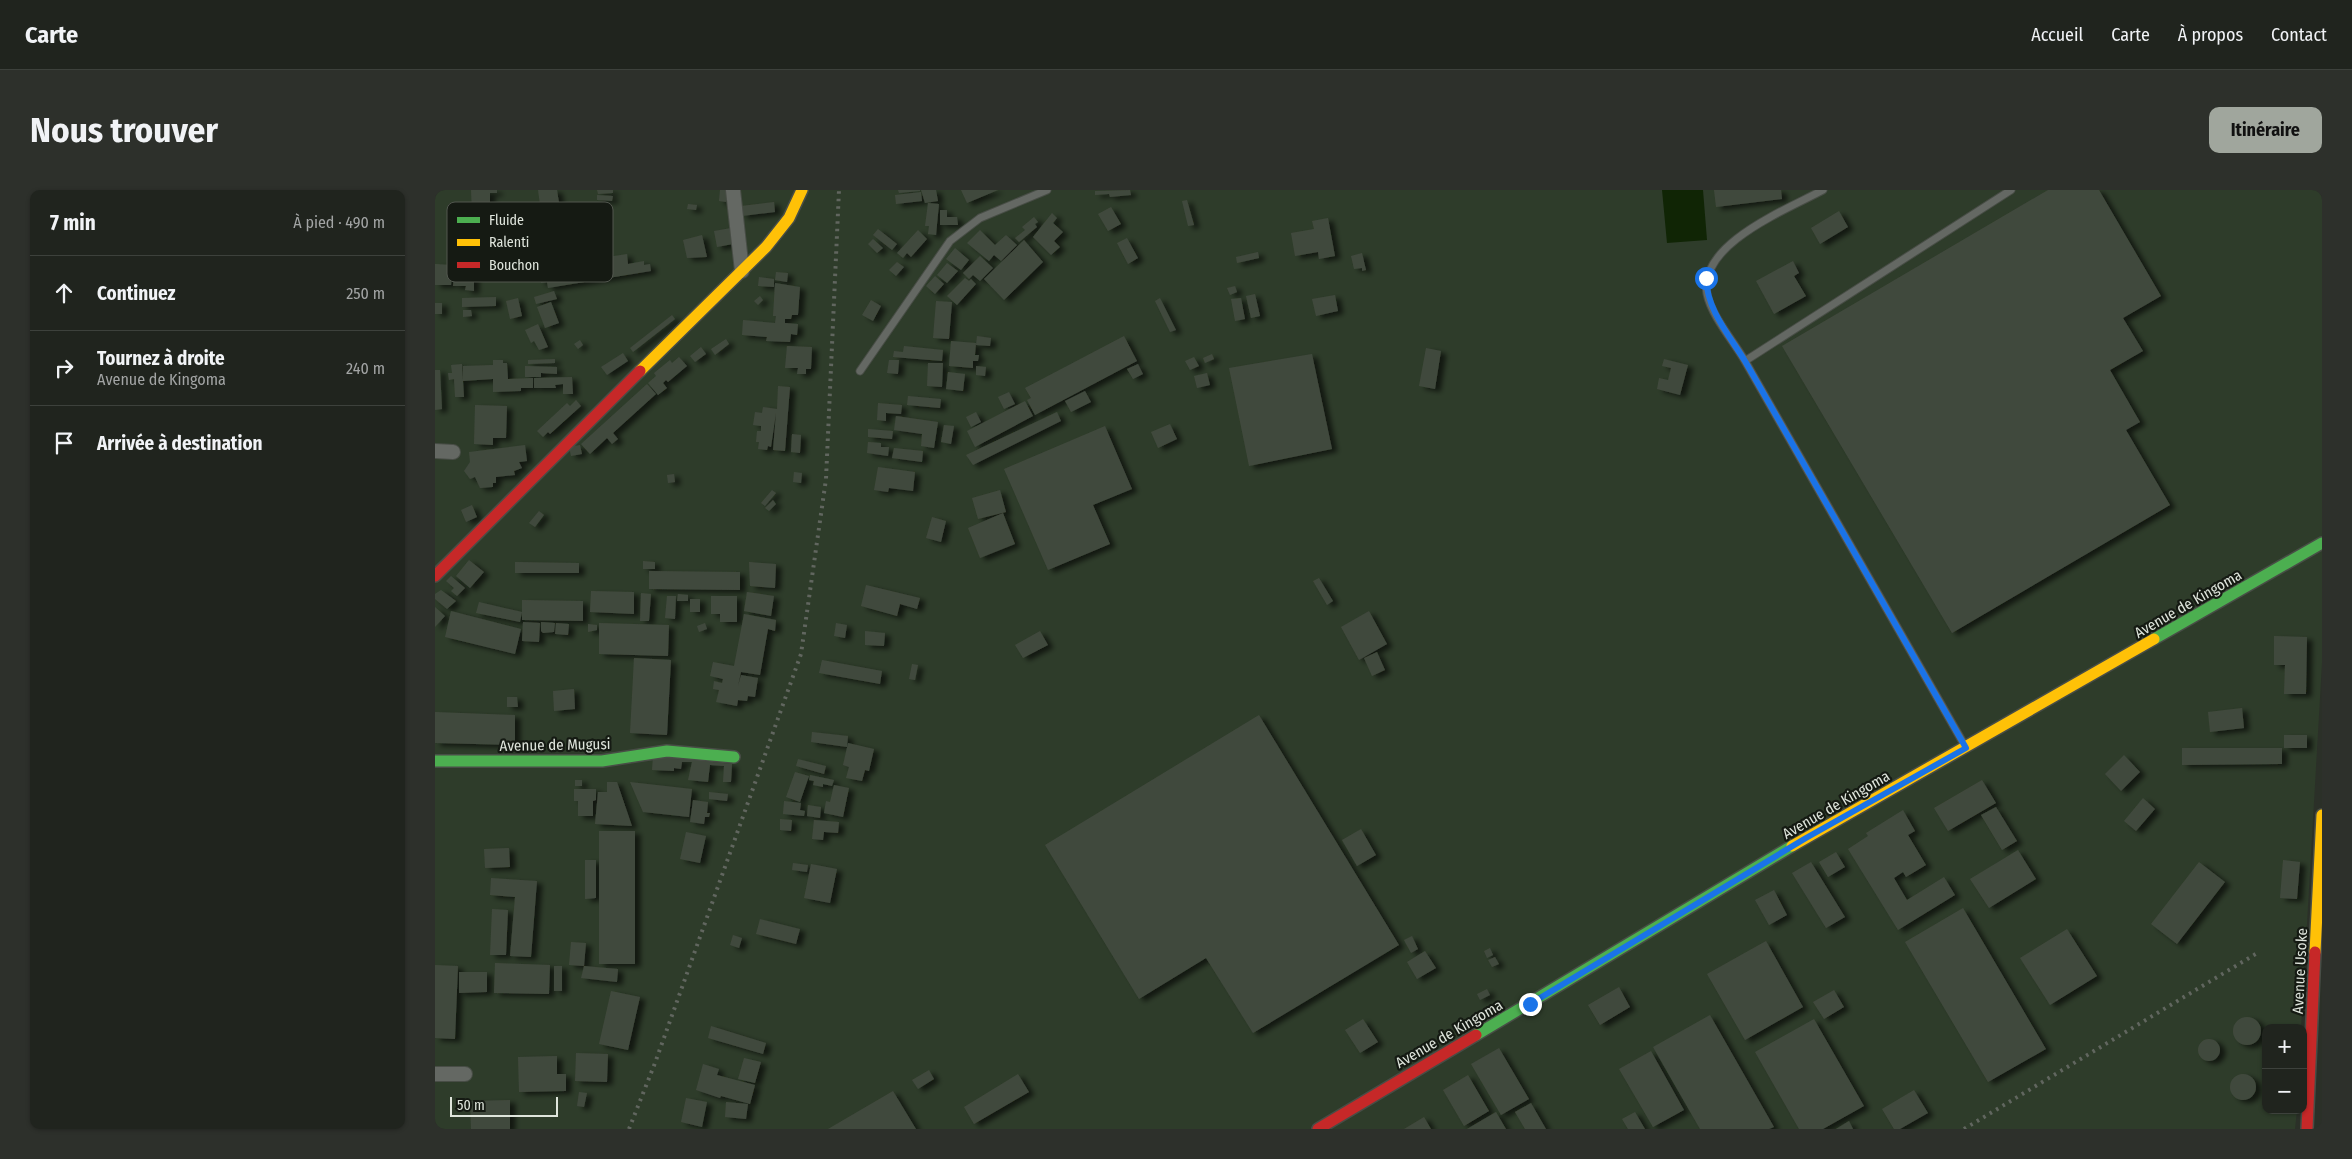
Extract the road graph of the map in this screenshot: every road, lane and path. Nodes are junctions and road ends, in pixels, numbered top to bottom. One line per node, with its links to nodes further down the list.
1 (733, 190): 6 (street)
2 (802, 190): 6 (street)
3 (1047, 190): 8 (lane)
4 (1823, 190): 7 (lane)
5 (2011, 190): 7 (lane)
6 (742, 271): 12 (street)
7 (1745, 361): 13 (lane)
8 (859, 371)
9 (435, 451): 10 (street)
10 (453, 452)
11 (2322, 543): 13 (street, Avenue de Kingoma)
12 (435, 576)
13 (1966, 748): 20 (street, Avenue de Kingoma)
14 (734, 757): 15 (street, Avenue de Mugusi)
15 (435, 761)
16 (2322, 815): 17 (street, Avenue Usoke)
17 (2318, 983): 21 (street, Avenue Usoke)
18 (435, 1074): 19 (street)
19 (465, 1074)
20 (1318, 1129)
21 (2307, 1129)

